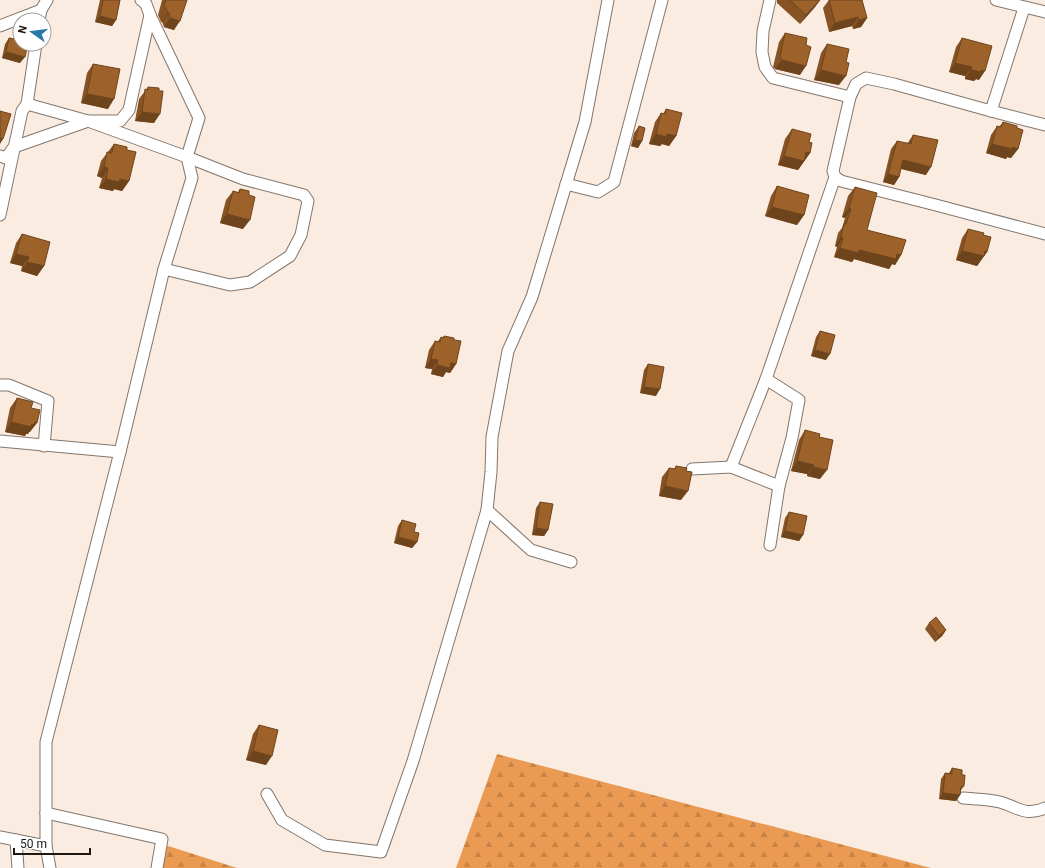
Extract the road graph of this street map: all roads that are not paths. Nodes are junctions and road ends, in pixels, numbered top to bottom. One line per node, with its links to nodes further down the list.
1 (47, 0): 8 (street)
2 (141, 0): 10 (street)
3 (608, 0): 23 (street)
4 (662, 0): 23 (street)
5 (770, 0): 14 (street)
6 (996, 0): 7 (street)
7 (1024, 8): 9 (street); 16 (street)
8 (41, 12)
9 (1045, 12)
10 (150, 15): 17 (street); 21 (street)
11 (12, 23): 12 (street)
12 (0, 26)
13 (35, 52): 15 (street)
14 (850, 97): 16 (street); 22 (street)
15 (27, 104): 17 (street); 19 (street)
16 (991, 111): 18 (street)
17 (88, 121): 19 (street); 21 (street)
18 (1045, 125)
19 (14, 147): 20 (street); 24 (street)
20 (0, 156)
21 (187, 157): 26 (street); 26 (street)
22 (835, 177): 25 (street); 27 (street)
23 (566, 184): 35 (street)
24 (0, 215)
25 (1045, 234)
26 (164, 269): 31 (street)
27 (766, 379): 32 (street); 34 (street)
28 (0, 385): 30 (street)
29 (0, 441): 30 (street)
30 (44, 446): 31 (street)
31 (120, 452): 41 (street)
32 (731, 467): 33 (street); 34 (street)
33 (692, 469)
34 (779, 486): 36 (street)
35 (487, 510): 37 (street); 38 (street)
36 (770, 545)
37 (571, 562)
38 (267, 794)
39 (963, 798): 40 (street)
40 (1045, 808)
41 (46, 813): 44 (street); 47 (street)
42 (0, 837): 43 (street)
43 (16, 840): 44 (street); 45 (street)
44 (46, 846): 46 (street)
45 (18, 868)
46 (50, 868)
47 (157, 868)

